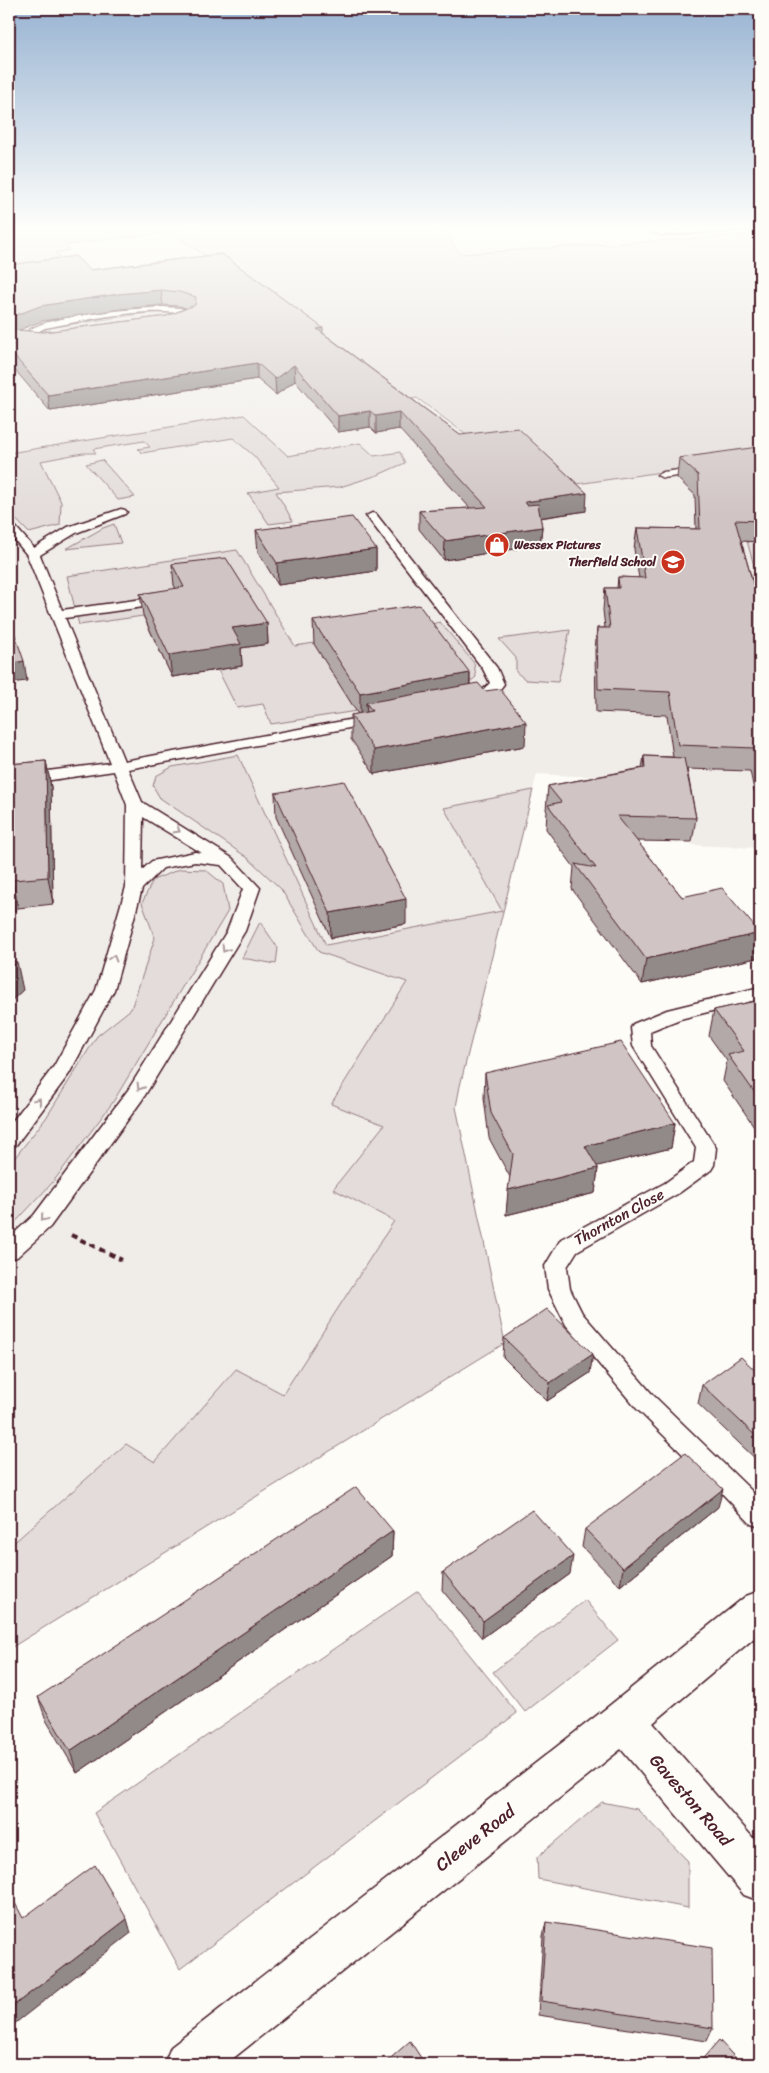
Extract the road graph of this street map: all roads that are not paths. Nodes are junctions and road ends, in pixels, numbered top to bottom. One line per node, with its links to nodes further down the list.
1 (64, 323): 4 (lane)
2 (178, 323): 3 (lane)
3 (175, 324)
4 (28, 332): 5 (lane)
5 (45, 336)
6 (712, 468): 7 (lane)
7 (663, 475)
8 (121, 512): 11 (lane)
9 (372, 516): 14 (lane)
10 (9, 526): 11 (lane)
11 (33, 554): 13 (lane)
12 (169, 600): 13 (lane)
13 (58, 615): 16 (lane)
14 (461, 704)
15 (394, 716): 16 (lane)
16 (119, 766): 17 (lane); 18 (lane)
17 (9, 781)
18 (135, 805): 19 (lane, one-way to 19); 20 (lane)
19 (226, 861): 20 (lane); 23 (lane, one-way to 23)
20 (134, 887): 22 (lane, one-way to 20)
21 (760, 992): 24 (lane, Thornton Close)
22 (9, 1139)
23 (9, 1251)
24 (760, 1516)
25 (760, 1609): 26 (street, Cleeve Road)
26 (624, 1721): 27 (street, Gaveston Road); 28 (street, Cleeve Road)
27 (760, 1879)
28 (188, 2064)

